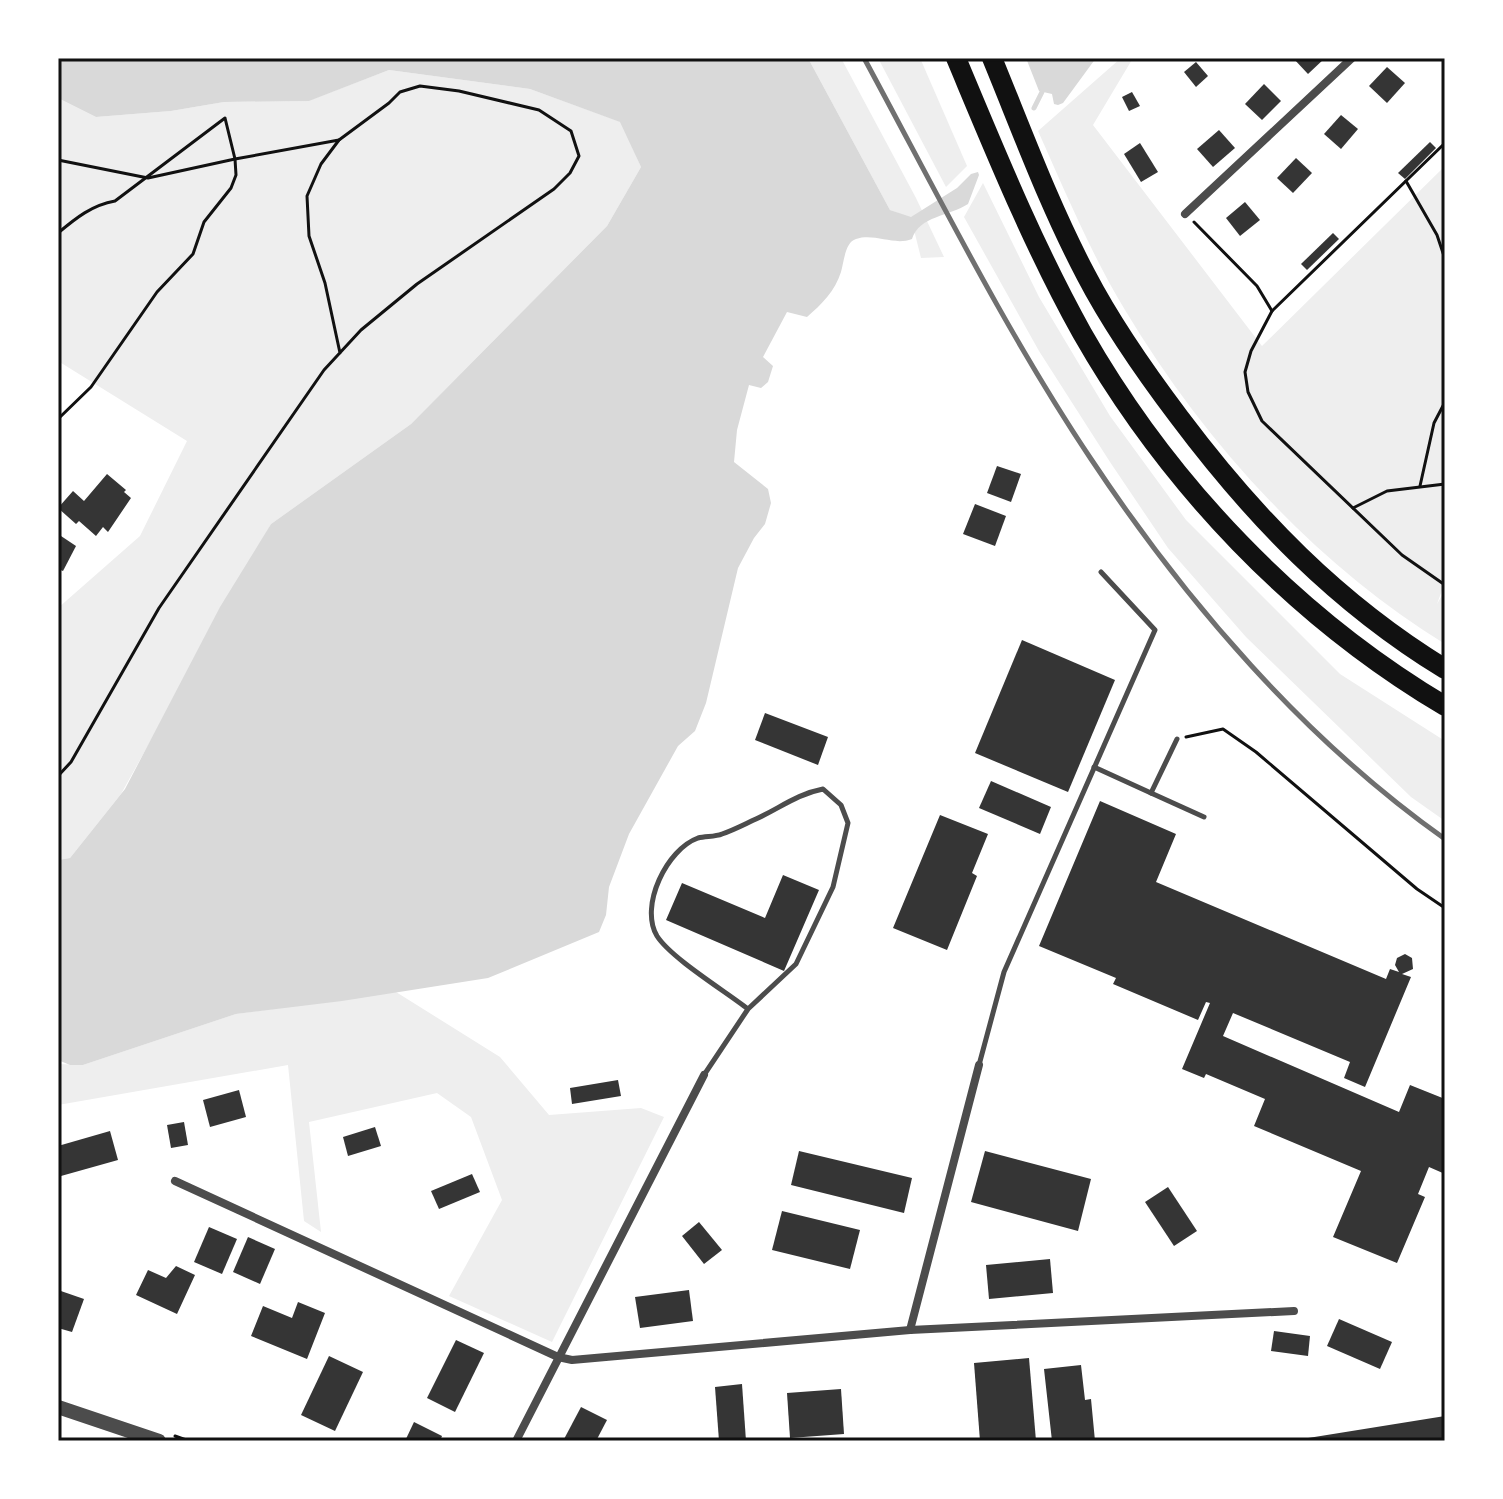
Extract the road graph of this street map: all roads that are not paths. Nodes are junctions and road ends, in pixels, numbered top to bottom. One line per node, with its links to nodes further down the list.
1 (956, 58): 7 (highway)
2 (992, 58): 6 (highway)
3 (1352, 58): 4 (street)
4 (1185, 214)
5 (1101, 572): 9 (lane)
6 (1445, 669)
7 (1445, 706)
8 (1177, 739): 10 (lane)
9 (1094, 767): 10 (lane); 13 (lane)
10 (1151, 793): 11 (lane)
11 (1204, 817)
12 (748, 1009): 12 (lane); 14 (lane)
13 (979, 1065): 17 (street)
14 (704, 1075): 18 (street)
15 (175, 1181): 18 (street)
16 (1294, 1311): 17 (street)
17 (910, 1330): 18 (street)
18 (558, 1357): 21 (street)
19 (58, 1407): 20 (street)
20 (159, 1441)
21 (516, 1441)

